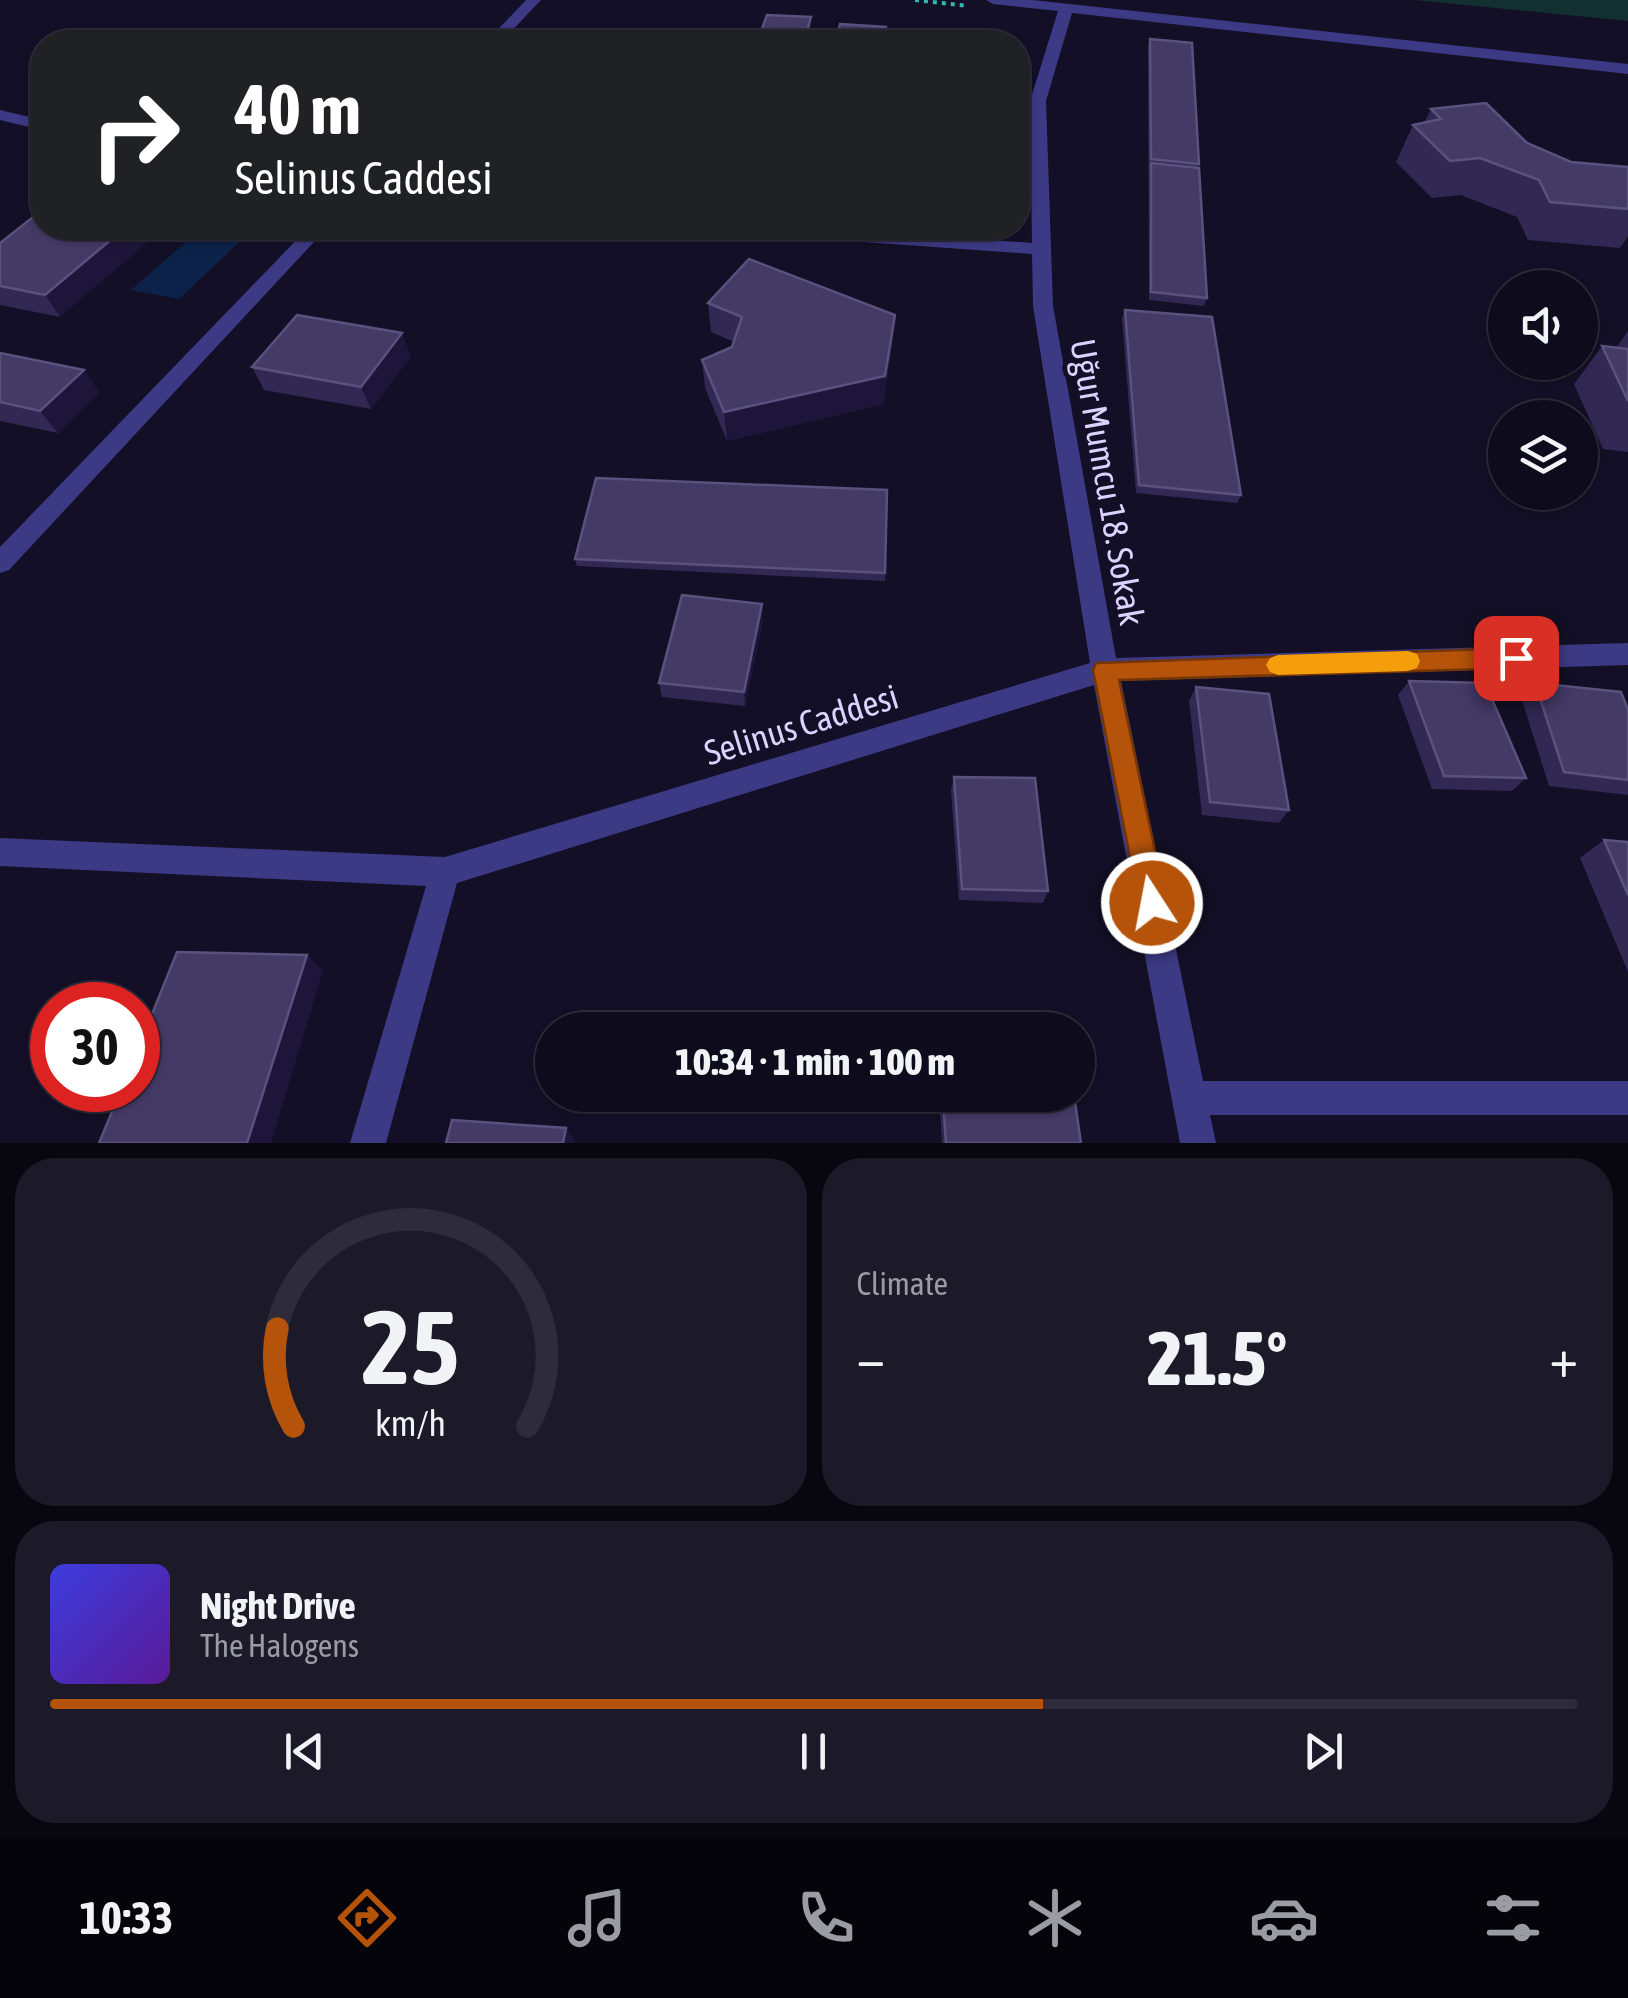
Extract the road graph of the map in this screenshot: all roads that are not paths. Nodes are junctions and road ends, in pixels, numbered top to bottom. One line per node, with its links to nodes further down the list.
1 (534, 0): 4 (street)
2 (994, 0): 3 (street)
3 (1066, 8): 5 (street); 10 (street, Uğur Mumcu 18. Sokak)
4 (505, 30)
5 (1628, 68)
6 (0, 115): 7 (street)
7 (30, 122)
8 (307, 240): 11 (street)
9 (916, 240): 10 (street)
10 (1041, 249): 13 (street, Uğur Mumcu 18. Sokak)
11 (0, 563)
12 (1628, 654): 13 (street, Selinus Caddesi)
13 (1105, 670): 15 (street, Selinus Caddesi); 16 (street, Uğur Mumcu 18. Sokak)
14 (0, 852): 15 (street, Selinus Caddesi)
15 (446, 872): 18 (street)
16 (1190, 1098): 17 (street); 19 (street, Uğur Mumcu 18. Sokak)
17 (1628, 1098)
18 (368, 1143)
19 (1198, 1143)

